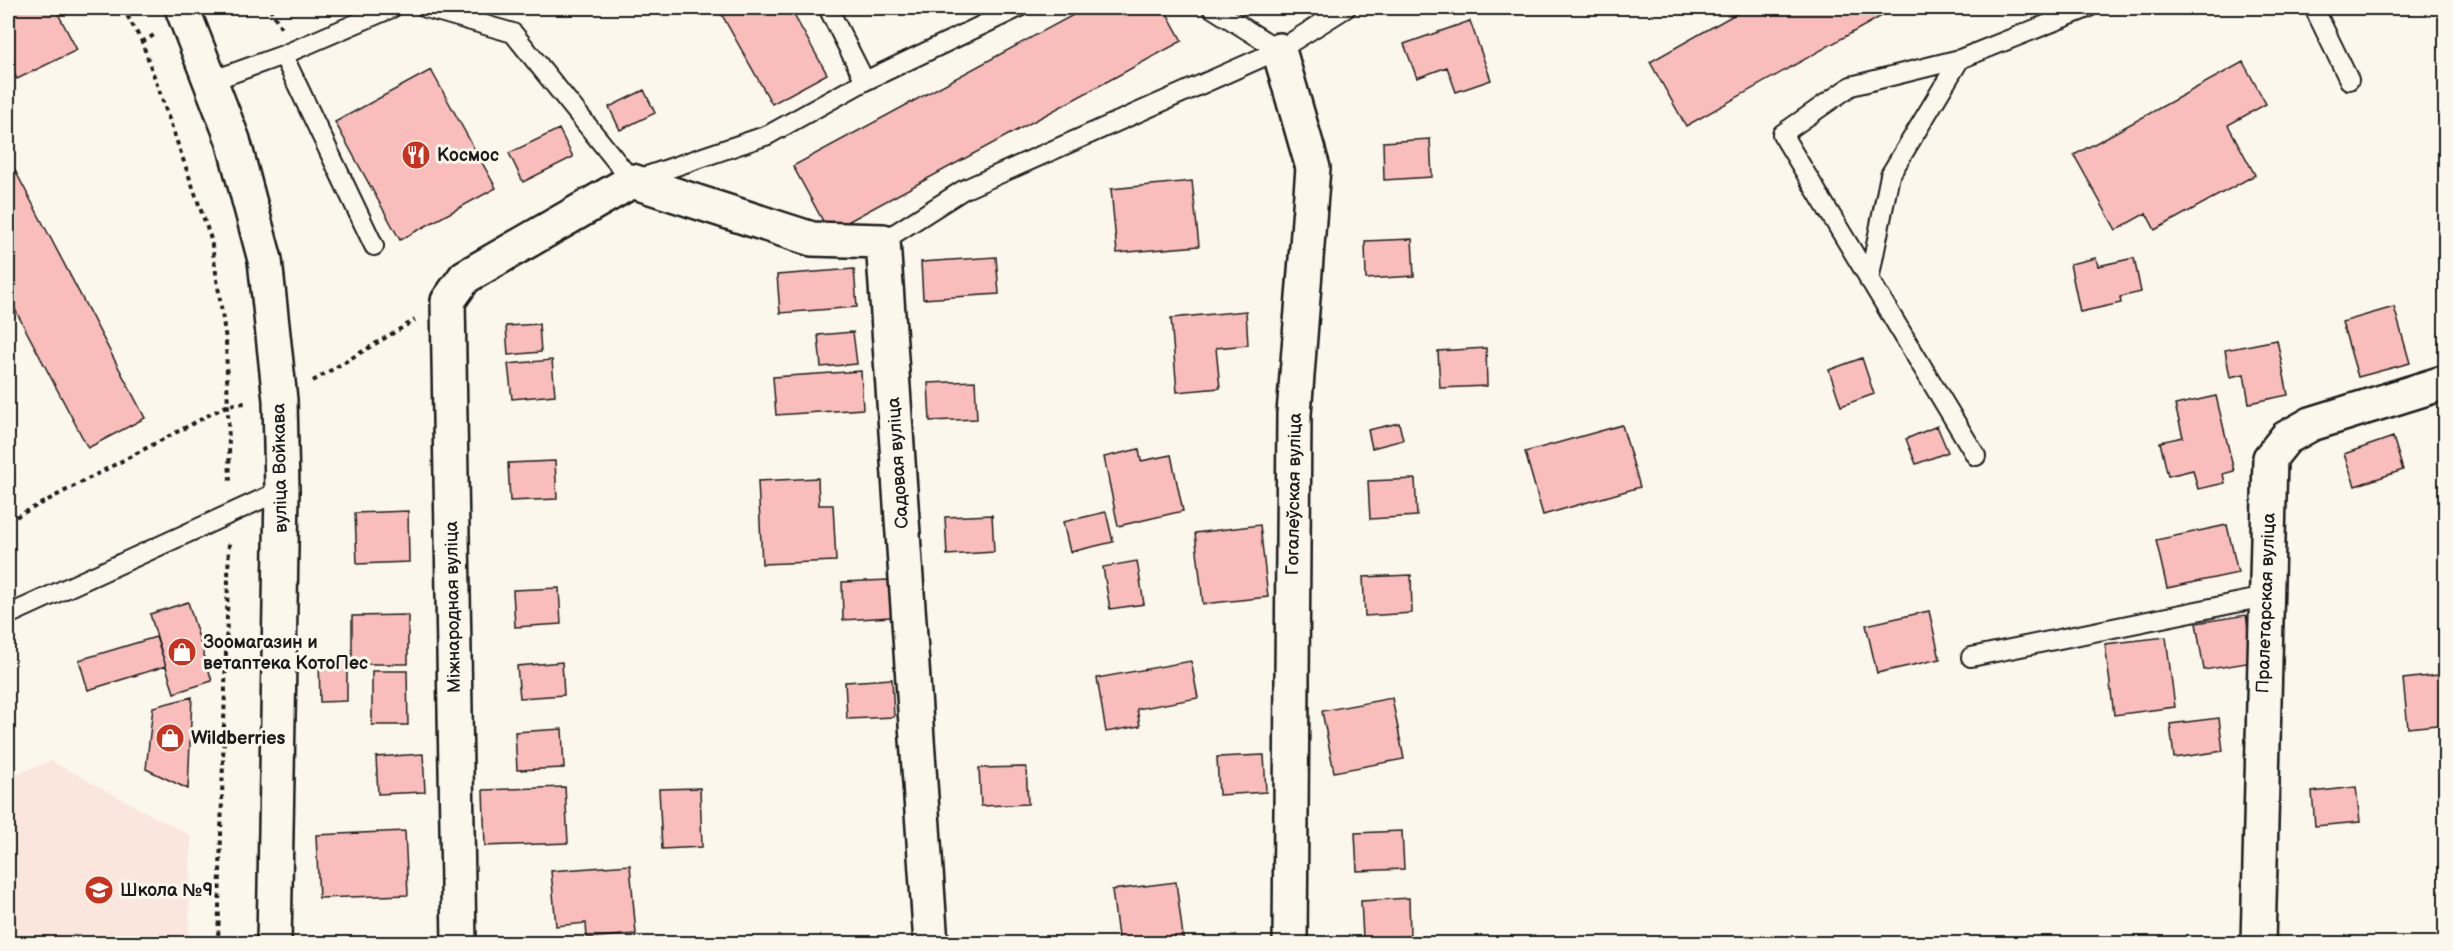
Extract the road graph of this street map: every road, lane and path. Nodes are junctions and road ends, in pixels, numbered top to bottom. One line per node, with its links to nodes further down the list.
1 (123, 8): 24 (path)
2 (182, 8): 15 (street, вуліца Войкава)
3 (392, 8): 12 (lane)
4 (426, 8): 17 (lane)
5 (828, 8): 16 (lane)
6 (1018, 8): 16 (lane)
7 (1212, 8): 11 (lane)
8 (1346, 8): 11 (lane)
9 (2088, 8): 13 (lane)
10 (2314, 8): 14 (lane)
11 (1280, 50): 18 (lane); 36 (street, Гогалеўская вуліца)
12 (283, 55): 15 (lane); 19 (lane)
13 (1960, 59): 20 (lane); 20 (lane)
14 (2349, 80)
15 (211, 81): 23 (street, вуліца Войкава)
16 (865, 81): 17 (lane)
17 (632, 181): 18 (street); 21 (street)
18 (883, 241): 35 (street, Садовая вуліца)
19 (374, 246)
20 (1869, 280): 25 (lane)
21 (456, 289): 23 (path); 34 (street, Міжнародная вуліца)
22 (2445, 382): 29 (street, Пралетарская вуліца)
23 (280, 400): 24 (path); 26 (street, вуліца Войкава)
24 (228, 405): 27 (path); 28 (path)
25 (1976, 456)
26 (282, 490): 27 (lane); 33 (street, вуліца Войкава)
27 (230, 513): 30 (lane); 32 (path)
28 (8, 521)
29 (2265, 597): 31 (lane); 37 (street, Пралетарская вуліца)
30 (8, 615)
31 (1971, 657)
32 (218, 944)
33 (274, 944)
34 (459, 944)
35 (931, 944)
36 (1290, 944)
37 (2258, 944)

